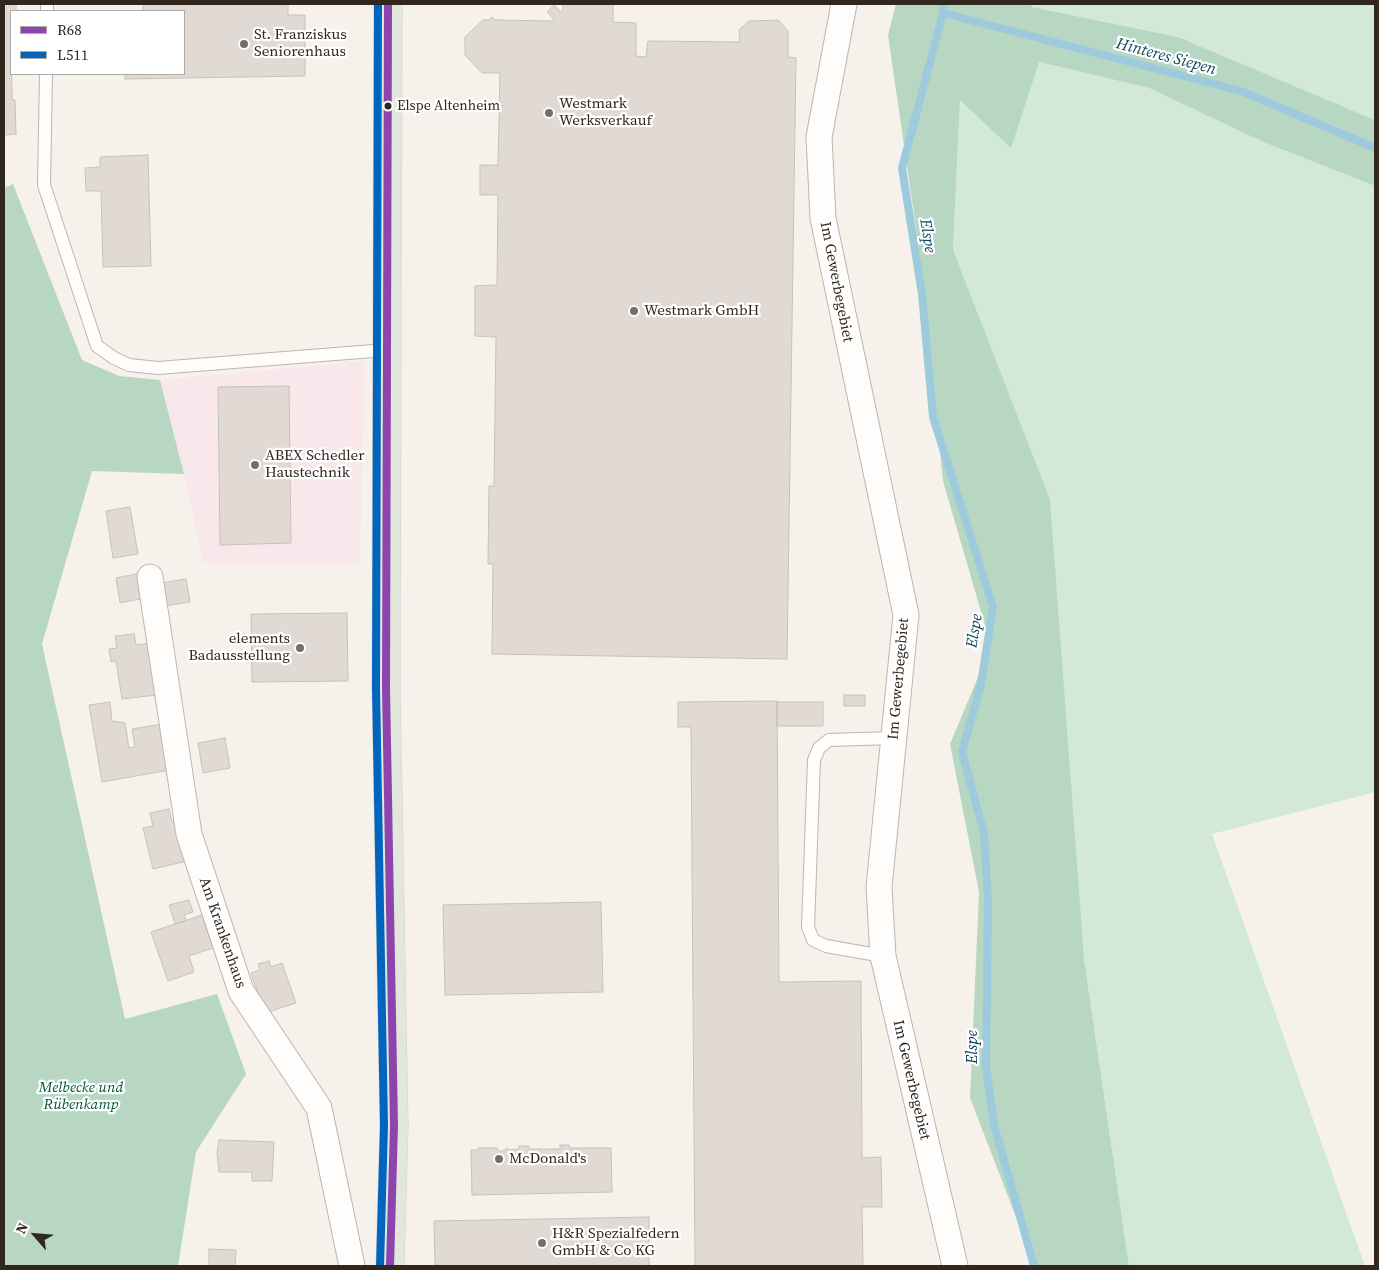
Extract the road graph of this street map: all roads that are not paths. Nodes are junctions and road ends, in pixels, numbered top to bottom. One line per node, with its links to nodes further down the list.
1 (388, 4): 4 (main road)
2 (844, 4): 6 (street, Im Gewerbegebiet)
3 (46, 75): 4 (lane)
4 (386, 350): 9 (main road)
5 (150, 577): 8 (street, Am Krankenhaus)
6 (893, 738): 7 (street, Im Gewerbegebiet); 7 (lane)
7 (883, 956): 10 (street, Im Gewerbegebiet)
8 (352, 1266)
9 (390, 1266)
10 (955, 1266)

